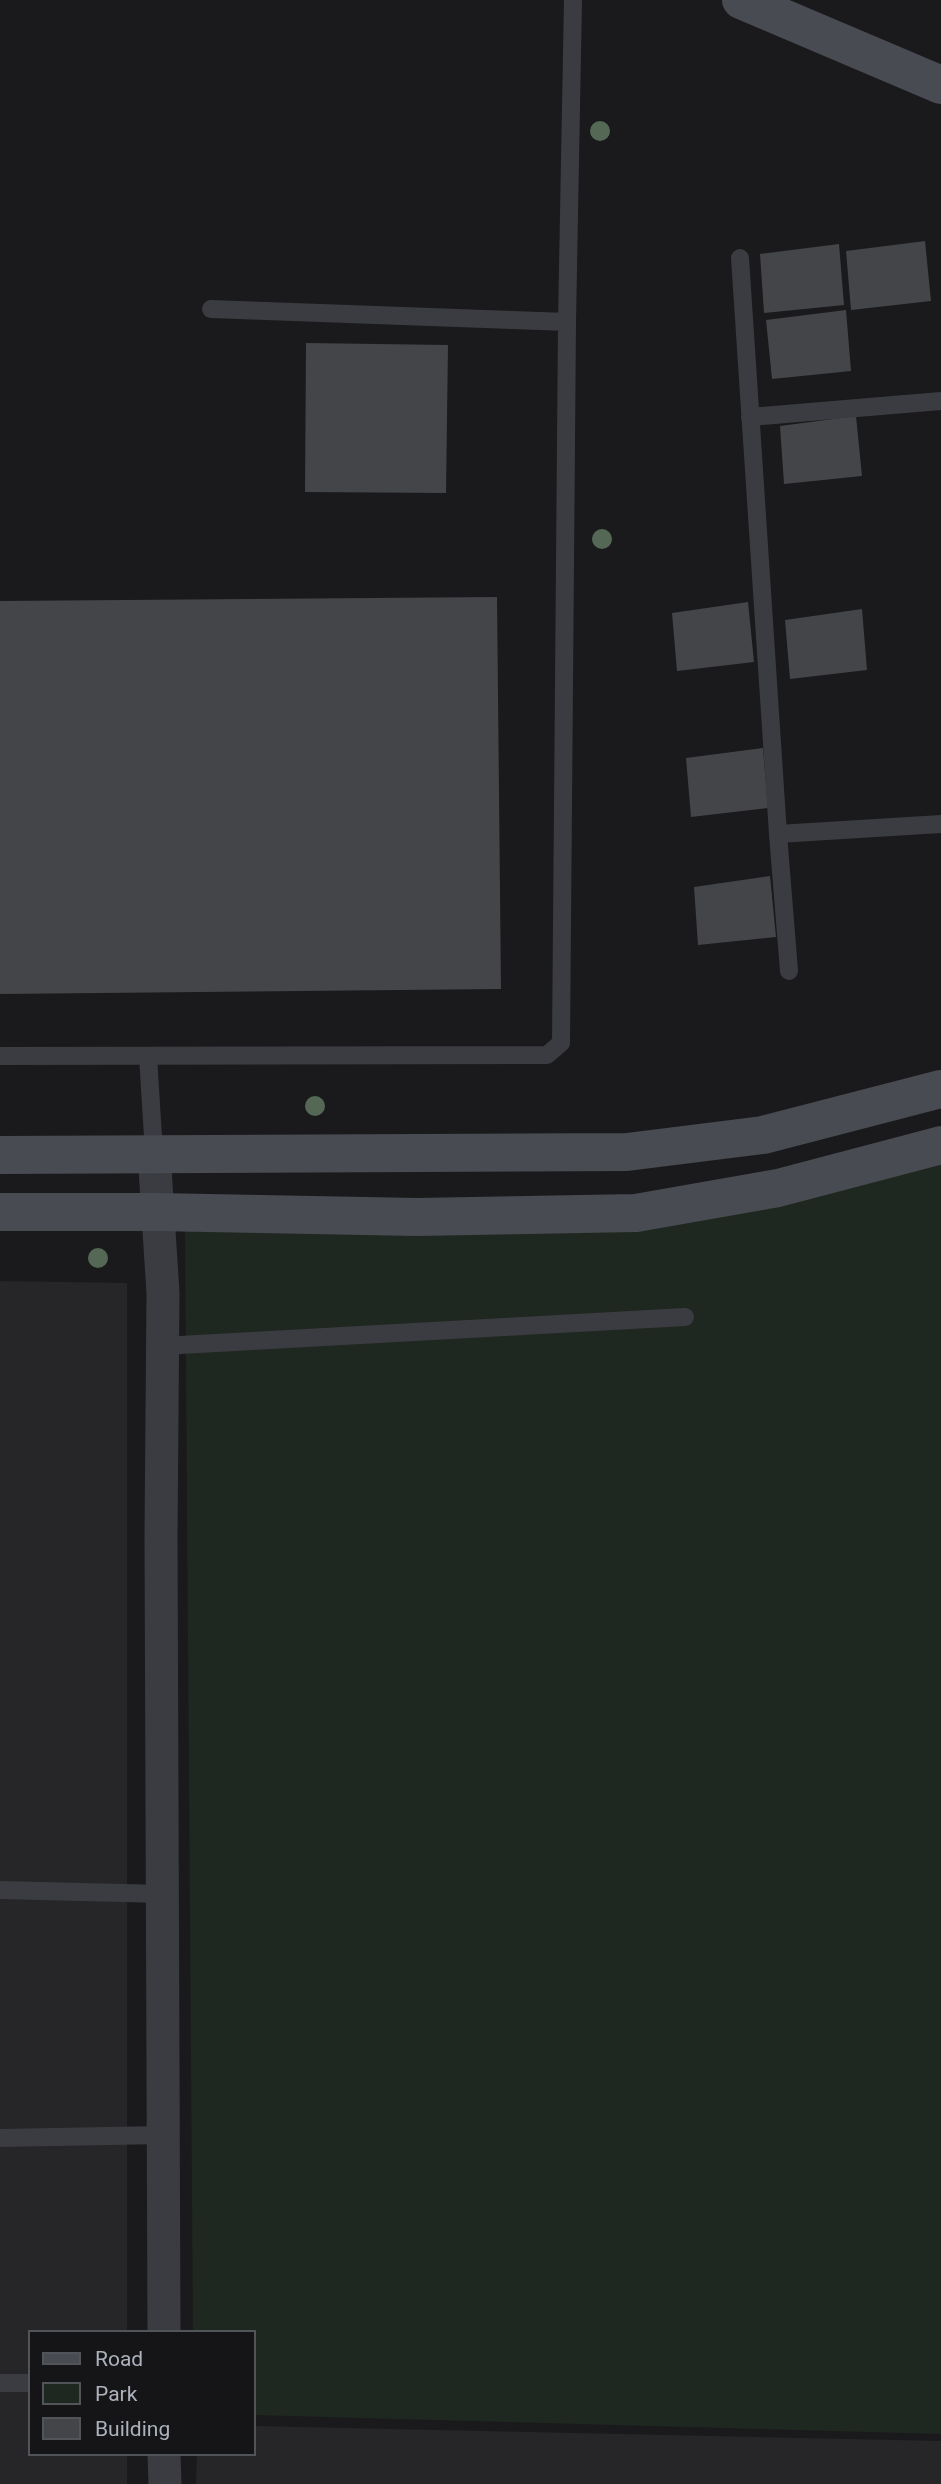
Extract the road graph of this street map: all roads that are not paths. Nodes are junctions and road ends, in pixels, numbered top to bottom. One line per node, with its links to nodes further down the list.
1 (573, 0): 6 (lane)
2 (741, 0): 3 (street)
3 (941, 85)
4 (740, 258): 8 (lane)
5 (211, 309): 6 (lane)
6 (567, 322): 13 (lane)
7 (941, 401): 8 (lane)
8 (750, 417): 10 (lane)
9 (941, 824): 10 (lane)
10 (778, 834): 11 (lane)
11 (789, 971)
12 (0, 1056): 13 (lane)
13 (148, 1056): 16 (lane)
14 (941, 1088): 16 (street)
15 (941, 1146): 19 (street)
16 (154, 1153): 17 (street); 19 (street)
17 (0, 1155)
18 (0, 1212): 19 (street)
19 (156, 1212): 21 (street)
20 (685, 1317): 21 (lane)
21 (162, 1346): 23 (street)
22 (0, 1890): 23 (lane)
23 (163, 1894): 24 (street)
24 (163, 2135): 25 (lane); 26 (street)
25 (0, 2137)
26 (164, 2330)
27 (0, 2382): 28 (lane)
28 (28, 2384)
29 (164, 2456): 30 (street)
30 (164, 2484)

